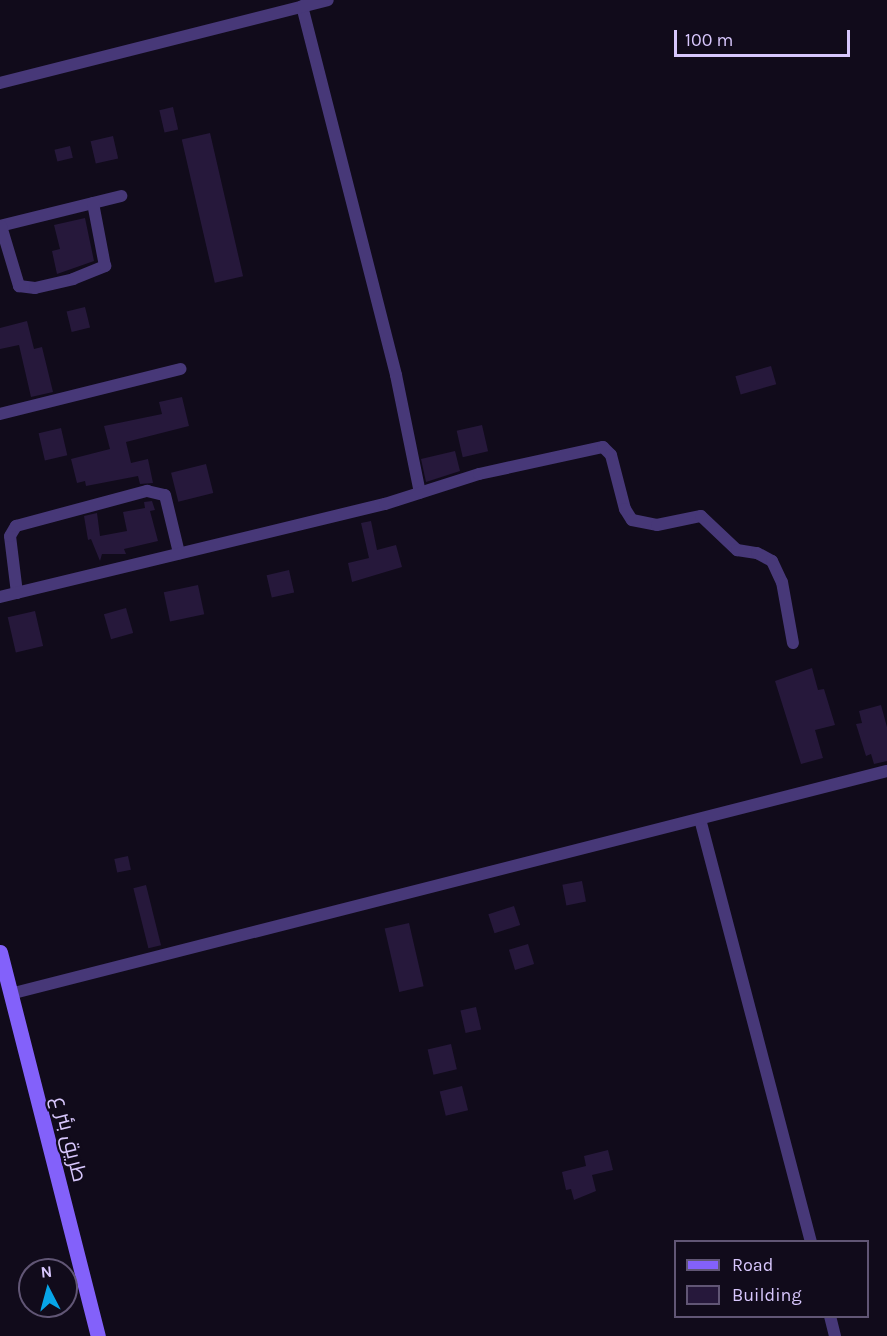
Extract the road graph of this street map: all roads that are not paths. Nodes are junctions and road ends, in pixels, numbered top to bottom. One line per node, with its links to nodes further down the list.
1 (327, 0): 2 (street)
2 (302, 6): 3 (street); 9 (street)
3 (0, 83)
4 (121, 196): 5 (street)
5 (93, 203): 6 (street); 6 (street)
6 (1, 226)
7 (180, 369): 8 (street)
8 (0, 414)
9 (420, 493): 10 (street); 13 (street)
10 (179, 553): 11 (street); 11 (street)
11 (17, 593): 12 (street)
12 (0, 597)
13 (793, 643)
14 (887, 771): 15 (street)
15 (700, 819): 17 (street); 18 (street)
16 (0, 952): 17 (street, طريق بئر ع)
17 (10, 994): 20 (street, طريق بئر ع)
18 (810, 1240)
19 (830, 1318): 21 (street)
20 (98, 1336)
21 (835, 1336)

